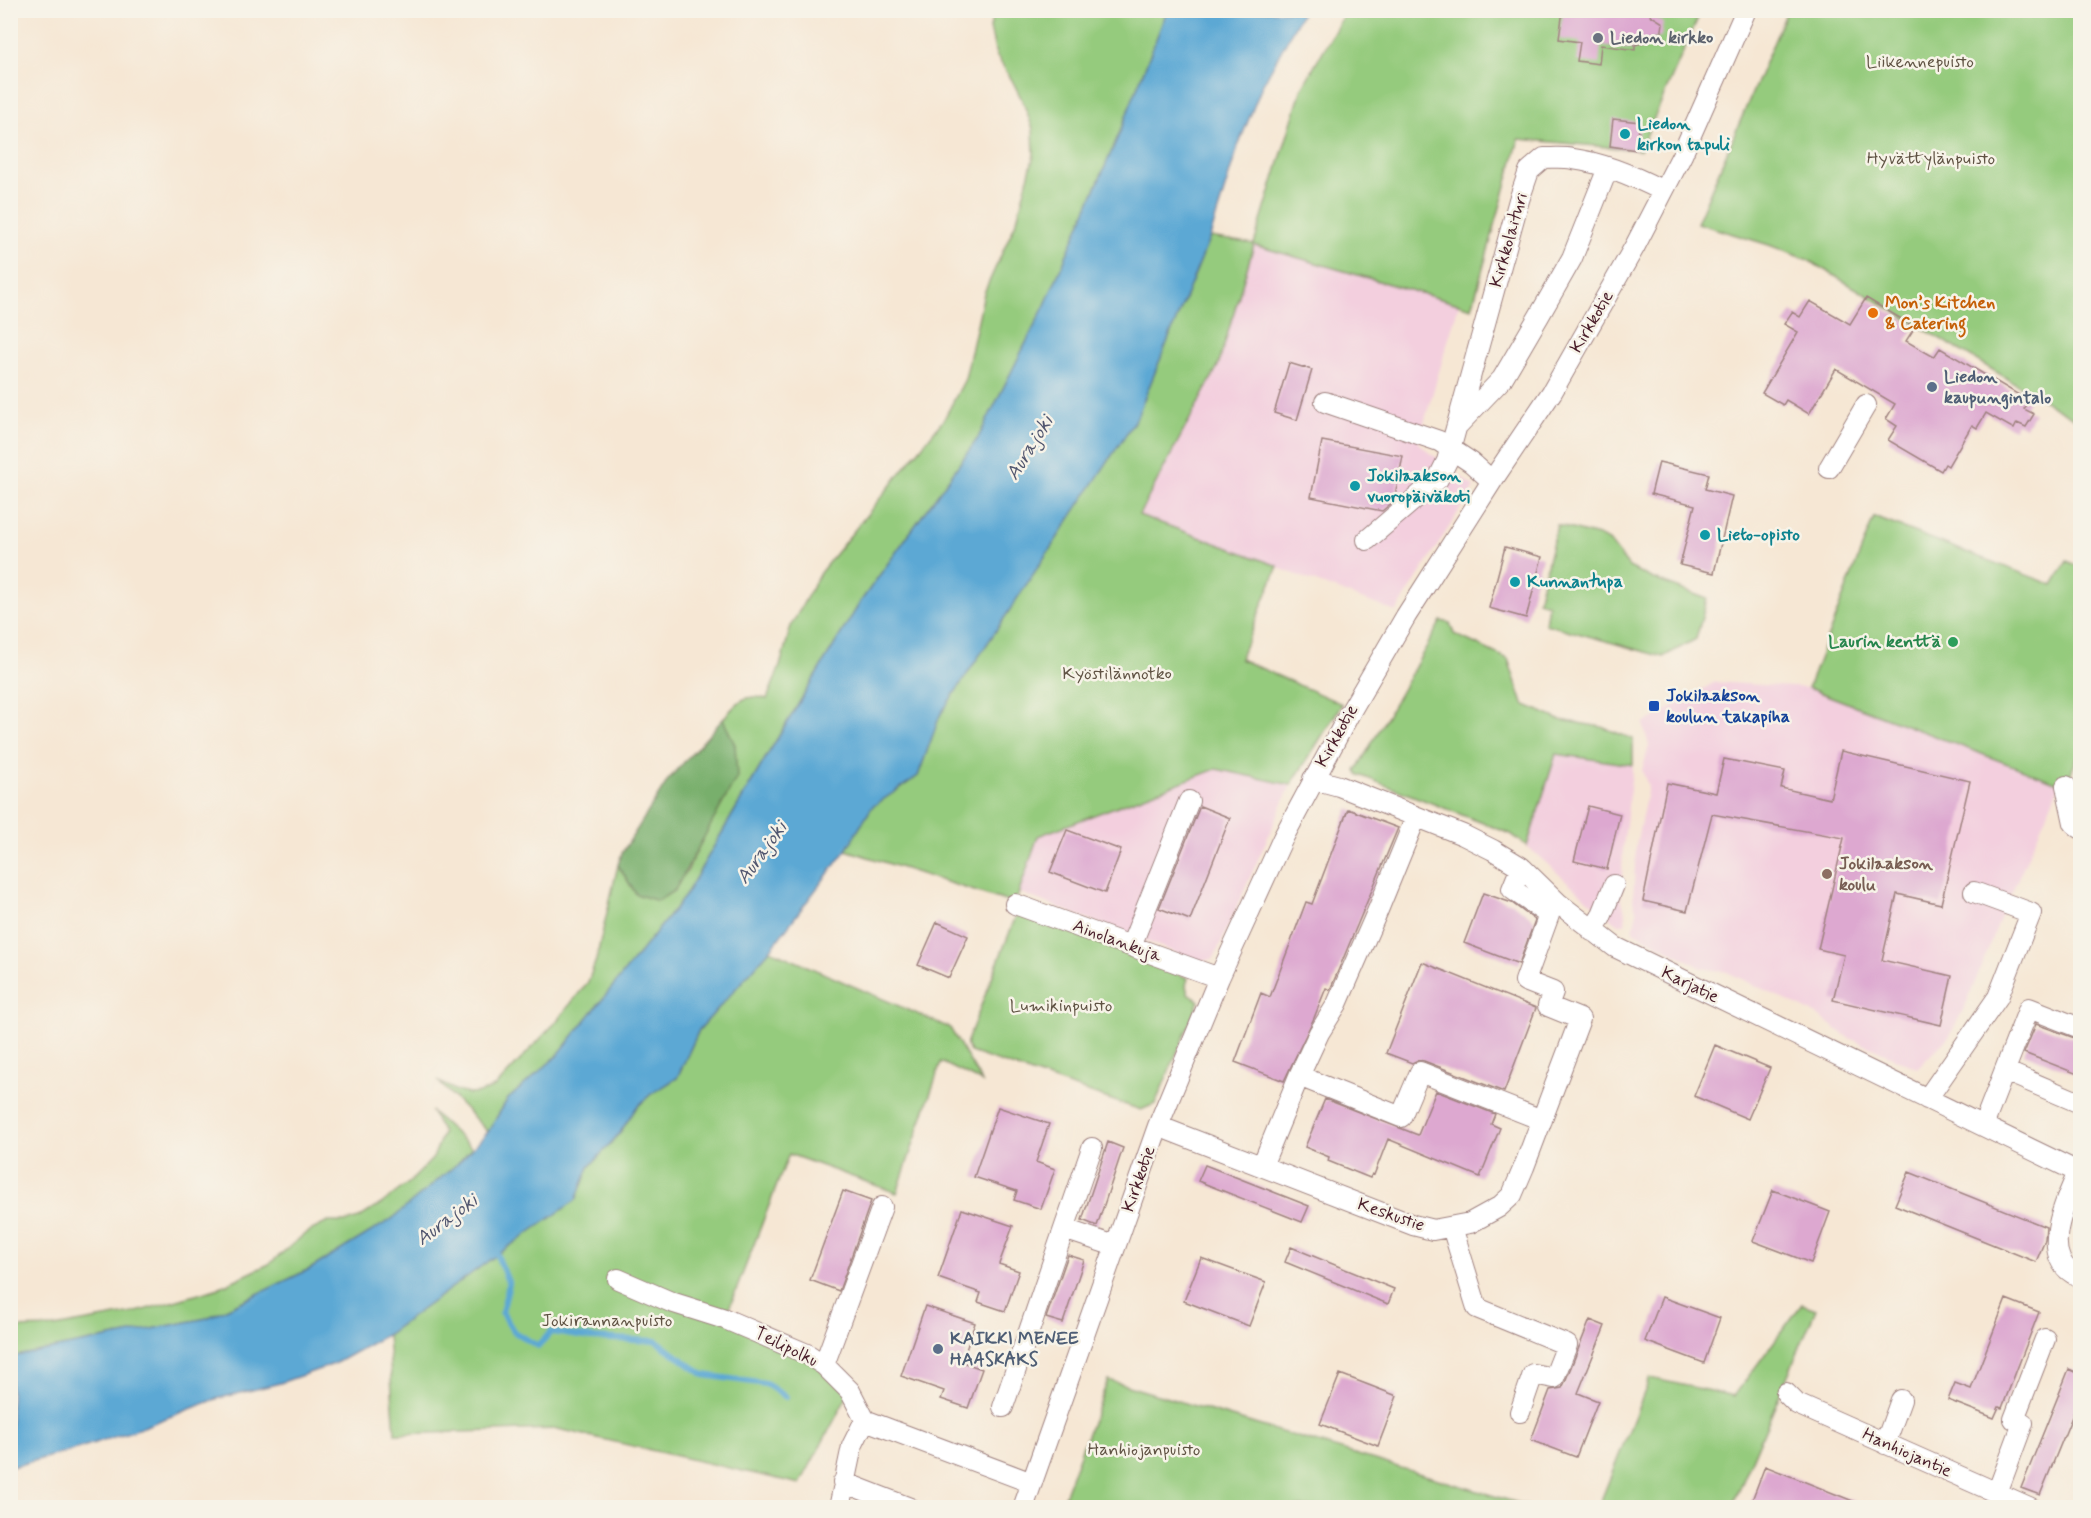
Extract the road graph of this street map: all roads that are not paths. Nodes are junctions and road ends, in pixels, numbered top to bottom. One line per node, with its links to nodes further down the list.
1 (1746, 10): 3 (street, Kirkkotie)
2 (1608, 168): 3 (street, Kirkkolaituri); 6 (street); 6 (street, Kirkkolaituri)
3 (1663, 191): 9 (street, Kirkkotie)
4 (1325, 402): 7 (street)
5 (1866, 405): 8 (street)
6 (1456, 427): 7 (street, Kirkkolaituri)
7 (1450, 448): 9 (street); 10 (street, Kirkkolaituri)
8 (1829, 468)
9 (1492, 481): 11 (street, Kirkkotie)
10 (1367, 540)
11 (1313, 779): 14 (street, Karjatie); 22 (street, Kirkkotie)
12 (2066, 786): 15 (street)
13 (1189, 801): 21 (street)
14 (1416, 816): 16 (street, Karjatie); 25 (street)
15 (2080, 828)
16 (1521, 867): 20 (street, Karjatie); 28 (street, Keskustie)
17 (1614, 885): 20 (street)
18 (1974, 892): 26 (street)
19 (1015, 904): 21 (street, Ainolankuja)
20 (1592, 930): 26 (street, Karjatie)
21 (1131, 946): 22 (street, Ainolankuja)
22 (1219, 978): 29 (street, Kirkkotie)
23 (2080, 1028): 24 (street)
24 (2006, 1071): 27 (street); 30 (street)
25 (1299, 1076): 28 (street); 32 (street)
26 (1927, 1099): 30 (street, Karjatie)
27 (2080, 1103)
28 (1542, 1120): 35 (street, Keskustie)
29 (1158, 1126): 32 (street, Keskustie); 37 (street, Kirkkotie)
30 (1983, 1126): 33 (street, Karjatie)
31 (1092, 1148): 36 (street)
32 (1262, 1166): 35 (street, Keskustie)
33 (2080, 1171): 38 (street)
34 (882, 1207): 41 (street)
35 (1452, 1227): 45 (street)
36 (1064, 1229): 37 (street); 44 (street)
37 (1115, 1246): 49 (street, Kirkkotie)
38 (2080, 1277)
39 (618, 1279): 41 (street, Teilipolku)
40 (2045, 1340): 50 (street)
41 (824, 1365): 46 (street, Teilipolku)
42 (1786, 1393): 47 (street, Hanhiojantie)
43 (1901, 1400): 47 (street)
44 (1003, 1407)
45 (1520, 1412)
46 (865, 1420): 48 (street); 49 (street)
47 (1885, 1444): 50 (street, Hanhiojantie)
48 (843, 1482): 51 (street); 52 (street)
49 (1032, 1483): 53 (street, Kirkkotie)
50 (1997, 1493): 54 (street, Hanhiojantie)
51 (839, 1508)
52 (909, 1508)
53 (1023, 1508)
54 (2031, 1508)

